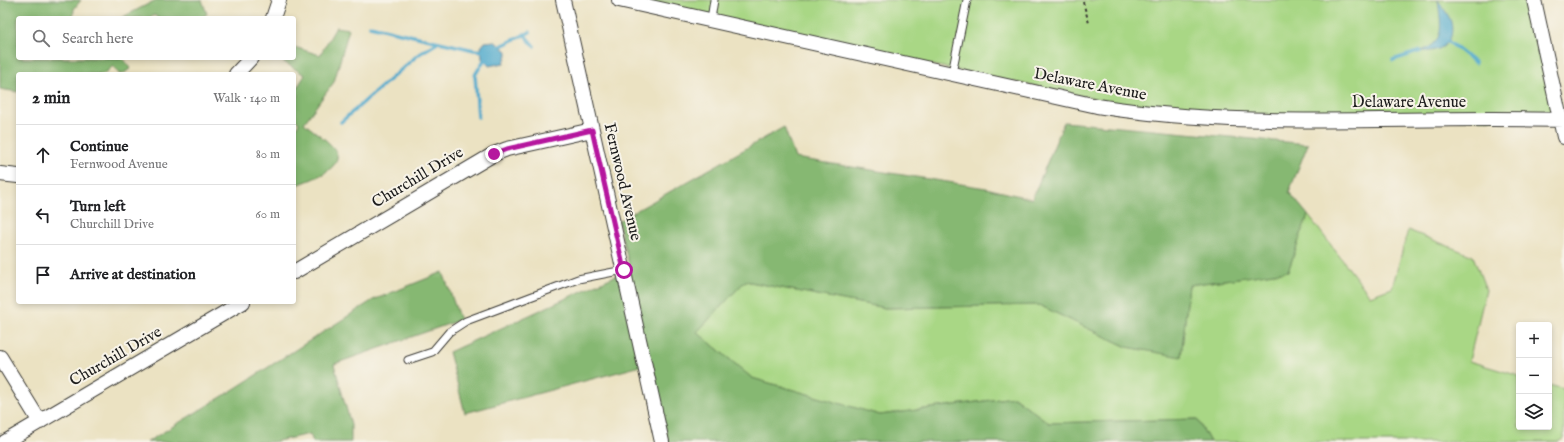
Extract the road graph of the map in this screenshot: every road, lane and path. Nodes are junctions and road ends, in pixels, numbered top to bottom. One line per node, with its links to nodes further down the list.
1 (279, 0): 8 (street)
2 (563, 0): 15 (street, Fernwood Avenue)
3 (619, 0): 9 (street, Delaware Avenue)
4 (714, 0): 9 (lane)
5 (967, 0): 13 (lane)
6 (1534, 0): 14 (street)
7 (1083, 2): 10 (path)
8 (274, 16)
9 (711, 19): 13 (street, Delaware Avenue)
10 (1089, 22)
11 (249, 60): 12 (street)
12 (238, 72)
13 (952, 73): 14 (street, Delaware Avenue)
14 (1562, 120): 16 (street)
15 (592, 130): 19 (street, Fernwood Avenue); 20 (street, Churchill Drive)
16 (1564, 138)
17 (0, 174): 18 (street)
18 (16, 176)
19 (624, 270): 23 (lane); 26 (street, Fernwood Avenue)
20 (296, 271)
21 (240, 304): 24 (street, Churchill Drive)
22 (0, 357): 24 (street)
23 (408, 360)
24 (40, 422): 25 (street, Churchill Drive)
25 (6, 442)
26 (662, 442)

